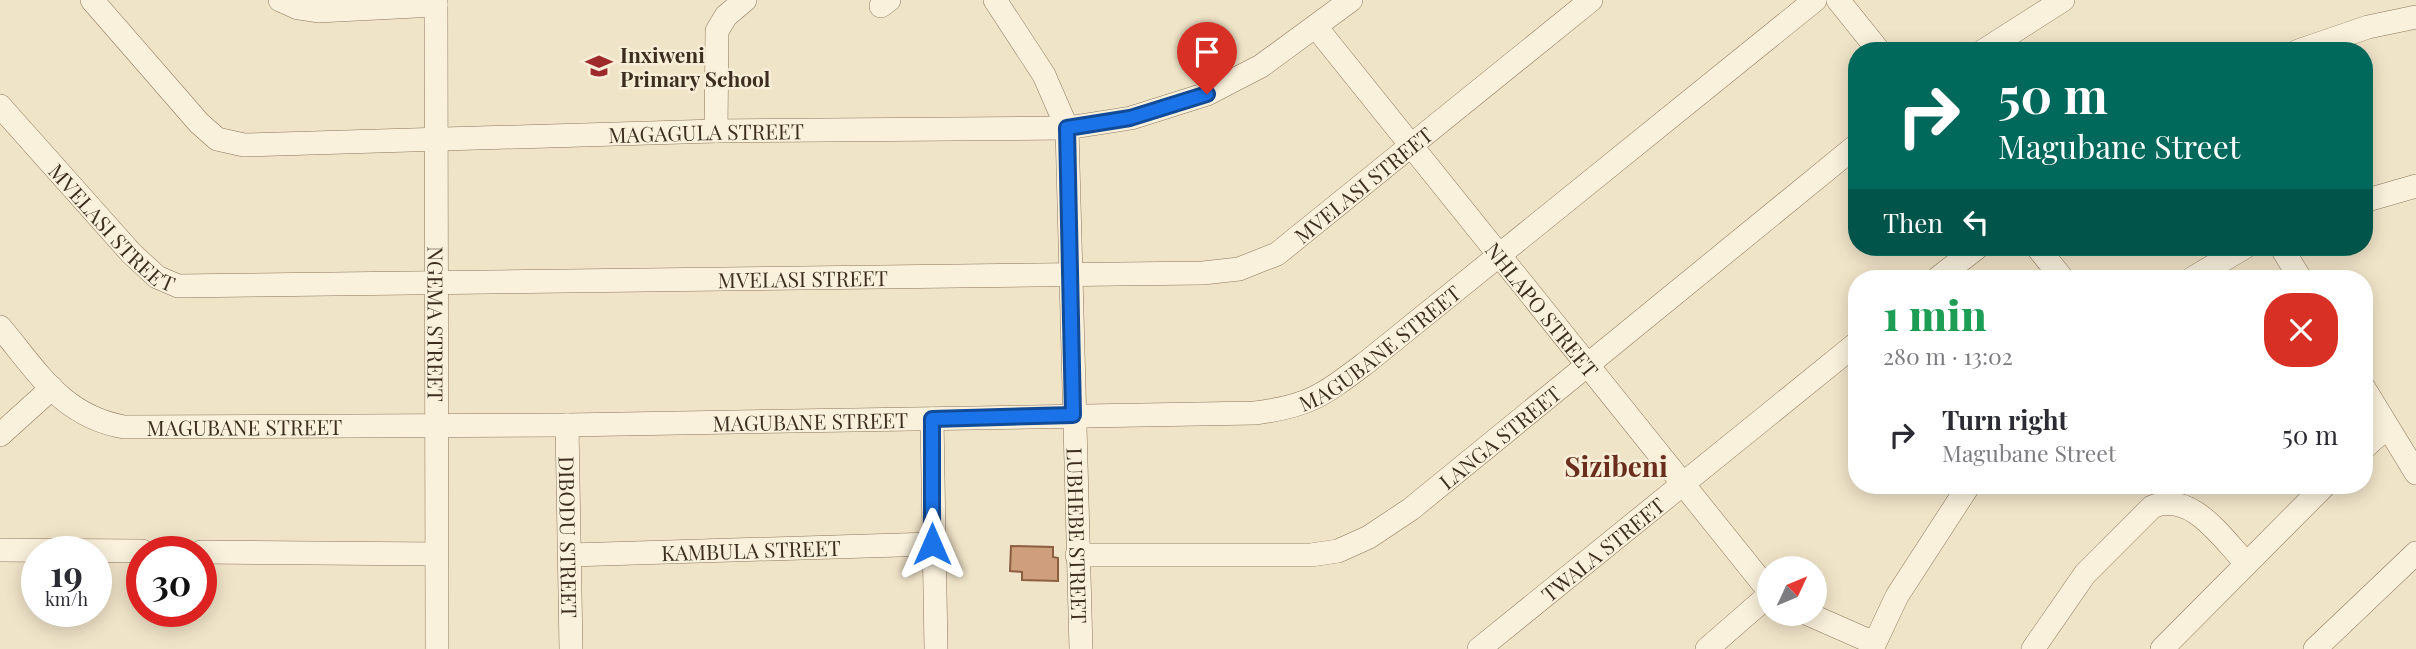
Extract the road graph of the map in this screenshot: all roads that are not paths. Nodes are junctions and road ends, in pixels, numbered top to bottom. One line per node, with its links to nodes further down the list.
1 (92, 0): 19 (street, MAGAGULA STREET)
2 (280, 0): 10 (street)
3 (745, 0): 18 (street)
4 (995, 0): 17 (street)
5 (1351, 0): 12 (street, MAGAGULA STREET)
6 (1591, 0): 20 (street, MVELASI STREET)
7 (1815, 0): 24 (street, MAGUBANE STREET)
8 (1838, 0): 13 (street)
9 (2063, 0): 14 (street)
10 (436, 2): 19 (street, NGEMA STREET)
11 (2416, 17): 15 (street)
12 (1316, 27): 17 (street, MAGAGULA STREET); 20 (street, NHLAPO STREET)
13 (1872, 42)
14 (1997, 42)
15 (2324, 42)
16 (0, 106): 32 (street, MVELASI STREET)
17 (1067, 128): 18 (street, MAGAGULA STREET); 31 (street, LUBHEBE STREET)
18 (716, 131): 19 (street, MAGAGULA STREET)
19 (437, 138): 32 (street, NGEMA STREET)
20 (1412, 146): 24 (street, NHLAPO STREET); 31 (street, MVELASI STREET)
21 (1848, 152): 35 (street, LANGA STREET)
22 (2416, 186): 23 (street)
23 (2373, 198)
24 (1499, 256): 35 (street, NHLAPO STREET); 38 (street, MAGUBANE STREET)
25 (1966, 256): 28 (street)
26 (2044, 256): 29 (street)
27 (2230, 256): 30 (street)
28 (1948, 270)
29 (2056, 270)
30 (2206, 270)
31 (1070, 275): 32 (street, MVELASI STREET); 38 (street, LUBHEBE STREET)
32 (435, 280): 40 (street, NGEMA STREET)
33 (0, 327): 36 (street, MAGUBANE STREET)
34 (1848, 350): 46 (street, TWALA STREET)
35 (1586, 363): 46 (street, NHLAPO STREET); 56 (street, LANGA STREET)
36 (52, 388): 40 (street, MAGUBANE STREET); 43 (street)
37 (2373, 403): 42 (street)
38 (1073, 415): 39 (street, MAGUBANE STREET); 56 (street, LUBHEBE STREET)
39 (932, 419): 41 (street, MAGUBANE STREET); 49 (street)
40 (438, 424): 41 (street, MAGUBANE STREET); 54 (street, NGEMA STREET)
41 (567, 425): 55 (street, DIBODU STREET)
42 (2387, 427): 44 (street); 45 (street)
43 (0, 435)
44 (2373, 440)
45 (2416, 474)
46 (1682, 483): 58 (street, NHLAPO STREET); 66 (street, TWALA STREET)
47 (1963, 494): 61 (street)
48 (2316, 494): 57 (street)
49 (932, 544): 55 (street, KAMBULA STREET); 64 (street)
50 (0, 550): 51 (street)
51 (126, 551)
52 (217, 552): 54 (street)
53 (2416, 553): 70 (street)
54 (436, 554): 62 (street, NGEMA STREET)
55 (571, 555): 63 (street, DIBODU STREET)
56 (1077, 555): 65 (street, LUBHEBE STREET)
57 (2246, 563): 68 (street); 69 (street)
58 (1757, 578)
59 (1757, 604): 67 (street)
60 (1827, 623): 61 (street)
61 (1873, 646)
62 (437, 649)
63 (572, 649)
64 (936, 649)
65 (1081, 649)
66 (1479, 649)
67 (1707, 649)
68 (2033, 649)
69 (2162, 649)
70 (2315, 649)

